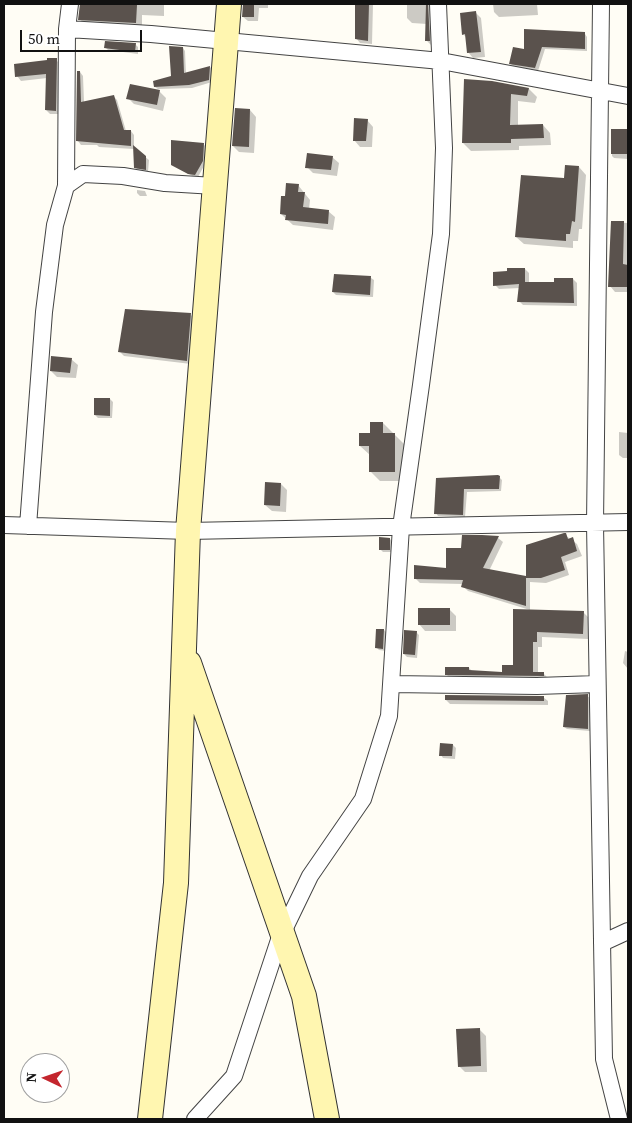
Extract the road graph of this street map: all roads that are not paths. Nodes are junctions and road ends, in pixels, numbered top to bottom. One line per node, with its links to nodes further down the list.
1 (70, 4): 5 (street)
2 (229, 4): 6 (street)
3 (438, 4): 7 (street)
4 (601, 4): 8 (street)
5 (68, 29): 6 (street); 10 (street)
6 (226, 40): 7 (street); 11 (street)
7 (441, 61): 8 (street); 16 (street)
8 (601, 90): 9 (street); 13 (street)
9 (628, 96)
10 (66, 186): 11 (street); 15 (street)
11 (214, 186): 17 (street)
12 (628, 522): 13 (street)
13 (595, 524): 16 (street); 20 (street)
14 (4, 525): 15 (street)
15 (28, 526): 17 (street)
16 (401, 527): 17 (street); 19 (street)
17 (188, 531): 18 (street)
18 (184, 650): 22 (street); 24 (street)
19 (391, 684): 20 (street); 22 (street)
20 (597, 684): 23 (street)
21 (628, 931): 23 (street)
22 (283, 933): 25 (street); 26 (street)
23 (602, 943): 27 (street)
24 (150, 1119)
25 (195, 1119)
26 (327, 1119)
27 (619, 1119)

